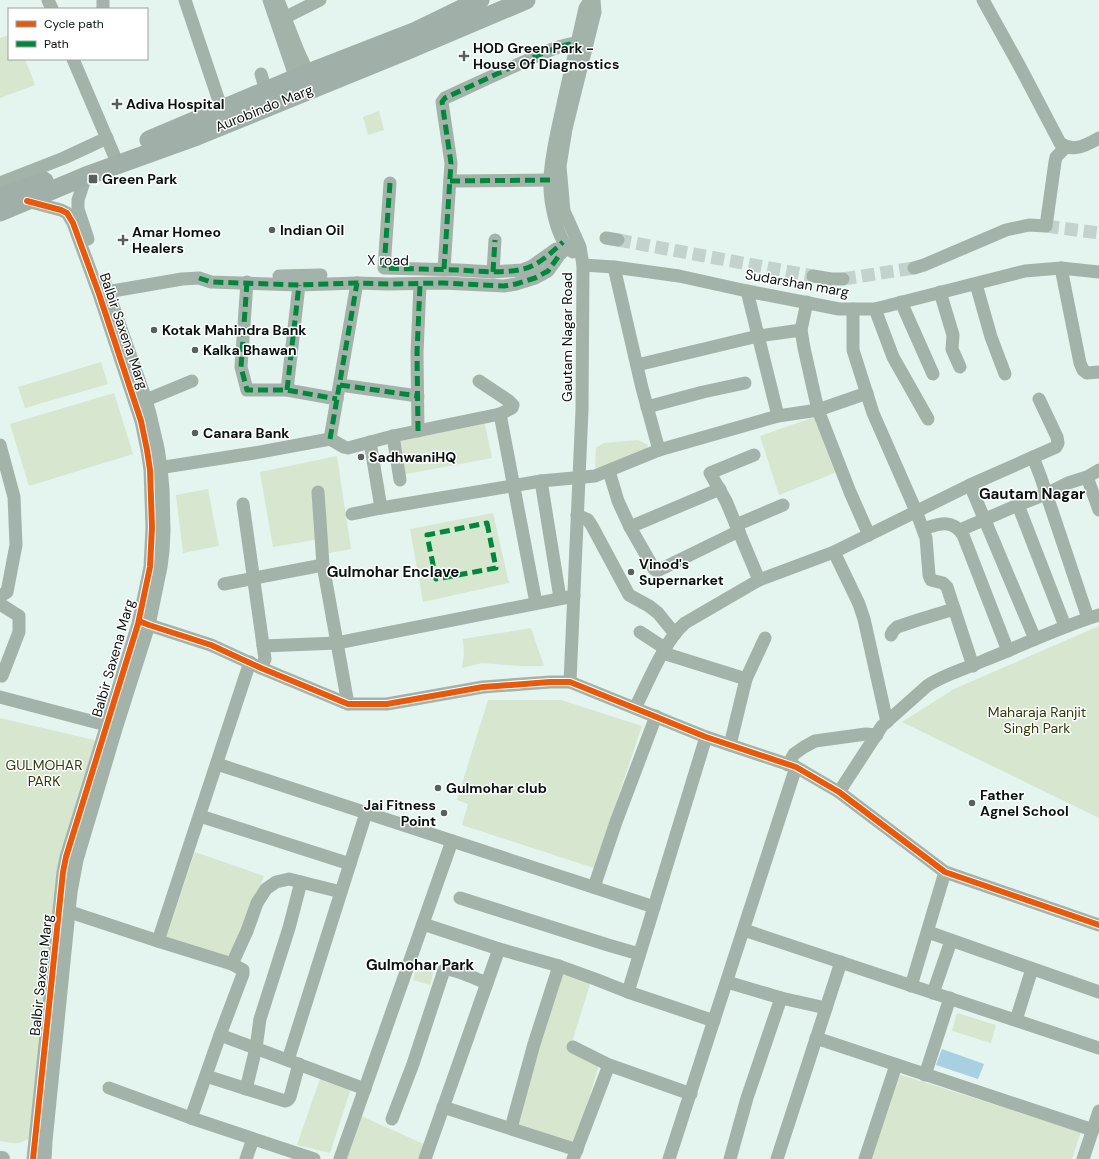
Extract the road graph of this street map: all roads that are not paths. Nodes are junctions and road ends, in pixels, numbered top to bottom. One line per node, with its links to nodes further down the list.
1 (185, 0): 14 (street)
2 (269, 0): 13 (street)
3 (278, 0): 10 (street)
4 (320, 0): 10 (street)
5 (480, 0): 13 (highway, Aurobindo Marg)
6 (526, 0): 18 (highway, Aurobindo Marg)
7 (590, 0): 11 (street)
8 (594, 0): 28 (street, Gautam Nagar Road)
9 (983, 0): 17 (street)
10 (284, 18): 13 (street)
11 (577, 42): 19 (street); 20 (street)
12 (75, 60): 16 (street)
13 (302, 76): 14 (highway, Aurobindo Marg)
14 (222, 110): 16 (highway, Aurobindo Marg)
15 (1099, 138): 17 (street)
16 (111, 146): 22 (highway, Aurobindo Marg)
17 (1066, 147): 30 (street)
18 (86, 176): 23 (highway, Aurobindo Marg); 25 (street, Balbir Saxena Marg)
19 (550, 180): 20 (street); 27 (street)
20 (450, 181): 32 (street)
21 (390, 182): 32 (street)
22 (3, 189)
23 (27, 201): 24 (highway, Aurobindo Marg); 25 (street, Balbir Saxena Marg)
24 (0, 212)
25 (77, 221): 44 (street, Balbir Saxena Marg)
26 (495, 240): 33 (street)
27 (562, 249): 28 (street); 33 (street); 36 (street, X road); 40 (street)
28 (583, 262): 29 (street, Sudarshan marg); 84 (street, Gautam Nagar Road)
29 (614, 266): 43 (street, Sudarshan marg); 52 (street)
30 (914, 268)
31 (1061, 268): 34 (street, Sudarshan marg); 41 (street, Sudarshan marg); 54 (street)
32 (444, 270): 33 (street)
33 (493, 272)
34 (1099, 272)
35 (813, 276): 37 (street)
36 (199, 278): 38 (street); 44 (street, X road)
37 (844, 278)
38 (247, 282): 42 (street); 61 (street)
39 (357, 283): 40 (street); 42 (street); 60 (street)
40 (420, 284): 63 (street)
41 (976, 284): 45 (street, Sudarshan marg); 56 (street)
42 (299, 285): 61 (street)
43 (747, 291): 46 (street, Sudarshan marg); 51 (street)
44 (104, 292): 66 (street, Balbir Saxena Marg); 80 (street, Balbir Saxena Marg)
45 (940, 292): 47 (street, Sudarshan marg); 53 (street)
46 (807, 302): 48 (street, Sudarshan marg); 50 (street)
47 (901, 302): 49 (street, Sudarshan marg); 55 (street)
48 (853, 308): 49 (street, Sudarshan marg); 62 (street)
49 (875, 309): 71 (street)
50 (801, 330): 51 (street); 68 (street)
51 (758, 336): 52 (street); 70 (street)
52 (637, 365): 67 (street)
53 (960, 367)
54 (1099, 372)
55 (933, 374)
56 (1005, 374)
57 (192, 381): 66 (street)
58 (479, 381): 69 (street)
59 (745, 383): 67 (street)
60 (340, 385): 63 (street); 64 (street)
61 (287, 390): 64 (street)
62 (867, 393): 68 (street); 97 (street)
63 (418, 396): 72 (street)
64 (337, 399): 74 (street)
65 (1039, 399): 79 (street)
66 (146, 400): 80 (street, Balbir Saxena Marg)
67 (647, 407): 77 (street)
68 (818, 410): 70 (street); 105 (street)
69 (500, 414): 72 (street); 88 (street)
70 (778, 416): 77 (street)
71 (928, 419)
72 (418, 431): 73 (street)
73 (393, 436): 75 (street); 85 (street)
74 (330, 439): 75 (street); 80 (street)
75 (370, 442): 95 (street)
76 (0, 446): 111 (street)
77 (659, 450): 82 (street)
78 (754, 455): 89 (street)
79 (1032, 457): 87 (street); 91 (street)
80 (156, 469): 118 (street, Balbir Saxena Marg)
81 (1099, 470): 83 (street)
82 (609, 471): 84 (street); 101 (street)
83 (1087, 477): 91 (street); 96 (street)
84 (579, 478): 86 (street); 99 (street, Gautam Nagar Road)
85 (400, 480)
86 (541, 481): 88 (street); 113 (street)
87 (970, 485): 97 (street); 100 (street)
88 (513, 486): 95 (street); 114 (street)
89 (720, 489): 101 (street); 102 (street)
90 (318, 492): 107 (street)
91 (1046, 494): 94 (street); 117 (street)
92 (243, 504): 108 (street)
93 (783, 505): 102 (street)
94 (1018, 505): 100 (street); 119 (street)
95 (381, 508): 98 (street)
96 (1099, 510)
97 (916, 511): 103 (street); 105 (street)
98 (352, 514)
99 (577, 515): 112 (street, Gautam Nagar Road); 121 (street)
100 (984, 519): 104 (street); 124 (street)
101 (630, 526): 102 (street)
102 (738, 528): 109 (street)
103 (923, 529): 104 (street); 116 (street)
104 (960, 530): 128 (street)
105 (868, 535): 106 (street)
106 (834, 552): 109 (street); 138 (street)
107 (323, 565): 108 (street); 125 (street)
108 (253, 580): 110 (street); 126 (street)
109 (759, 580): 121 (street)
110 (224, 584)
111 (0, 596)
112 (574, 596): 113 (street); 133 (street, Gautam Nagar Road)
113 (560, 598): 114 (street)
114 (536, 603): 125 (street)
115 (0, 604): 131 (street)
116 (954, 609): 122 (street); 130 (street)
117 (1094, 617): 119 (street)
118 (144, 623): 129 (street); 139 (street, Balbir Saxena Marg)
119 (1065, 626): 124 (street)
120 (640, 632): 127 (street)
121 (675, 634): 127 (street)
122 (891, 635)
123 (766, 638): 132 (street)
124 (1036, 639): 128 (street)
125 (337, 643): 126 (street); 135 (street)
126 (263, 646): 129 (street)
127 (664, 651): 132 (street); 136 (street)
128 (1008, 651): 130 (street)
129 (256, 665): 135 (street); 143 (street)
130 (973, 666): 138 (street)
131 (2, 676)
132 (746, 679): 142 (street)
133 (570, 682): 135 (street); 136 (street)
134 (0, 697): 139 (street)
135 (348, 704)
136 (635, 708): 137 (street)
137 (656, 716): 141 (street); 152 (street)
138 (887, 722): 140 (street)
139 (111, 727): 156 (street, Balbir Saxena Marg)
140 (877, 735): 144 (street); 145 (street)
141 (706, 737): 142 (street); 155 (street)
142 (730, 745): 144 (street)
143 (216, 764): 146 (street); 147 (street)
144 (792, 766): 145 (street); 159 (street)
145 (839, 792): 150 (street)
146 (366, 813): 148 (street); 149 (street)
147 (200, 816): 149 (street); 162 (street)
148 (452, 840): 152 (street); 157 (street)
149 (350, 864): 153 (street)
150 (945, 872): 158 (street); 160 (street)
151 (301, 882): 153 (street); 166 (street); 183 (street)
152 (594, 887): 155 (street)
153 (341, 892): 185 (street)
154 (460, 898): 164 (street)
155 (654, 907): 164 (street)
156 (64, 910): 162 (street); 202 (street, Balbir Saxena Marg); 203 (street, Balbir Saxena Marg)
157 (423, 924): 163 (street); 192 (street)
158 (1099, 925)
159 (744, 930): 165 (street); 169 (street)
160 (928, 932): 161 (street); 171 (street)
161 (951, 940): 168 (street); 174 (street)
162 (158, 941): 166 (street)
163 (499, 949): 167 (street); 170 (street)
164 (639, 954): 172 (street)
165 (841, 962): 171 (street); 177 (street)
166 (232, 964): 180 (street)
167 (559, 966): 172 (street); 198 (street)
168 (1032, 969): 173 (street); 178 (street)
169 (727, 982): 175 (street); 179 (street)
170 (487, 983): 194 (street); 197 (street)
171 (911, 986): 174 (street)
172 (628, 992): 179 (street)
173 (1099, 992)
174 (933, 993): 176 (street)
175 (781, 998): 177 (street); 209 (street)
176 (950, 998): 178 (street); 188 (street)
177 (826, 1008): 181 (street)
178 (1016, 1020): 184 (street)
179 (714, 1021): 193 (street)
180 (220, 1035): 183 (street); 189 (street)
181 (816, 1038): 187 (street); 210 (street)
182 (573, 1047): 186 (street)
183 (256, 1048): 185 (street); 191 (street)
184 (1099, 1048)
185 (294, 1062): 191 (street); 192 (street)
186 (609, 1065): 193 (street); 201 (street)
187 (896, 1065): 188 (street); 211 (street)
188 (925, 1075): 199 (street)
189 (206, 1076): 191 (street); 196 (street)
190 (109, 1088): 196 (street)
191 (246, 1089)
192 (365, 1089): 206 (street)
193 (691, 1094): 208 (street)
194 (443, 1107): 198 (street); 207 (street)
195 (1099, 1111): 199 (street)
196 (191, 1118): 200 (street)
197 (392, 1119)
198 (511, 1128): 201 (street)
199 (1093, 1130): 212 (street)
200 (253, 1139): 204 (street); 205 (street)
201 (575, 1154)
202 (33, 1159)
203 (45, 1159)
204 (246, 1159)
205 (314, 1159)
206 (340, 1159)
207 (425, 1159)
208 (669, 1159)
209 (730, 1159)
210 (776, 1159)
211 (865, 1159)
212 (1083, 1159)

